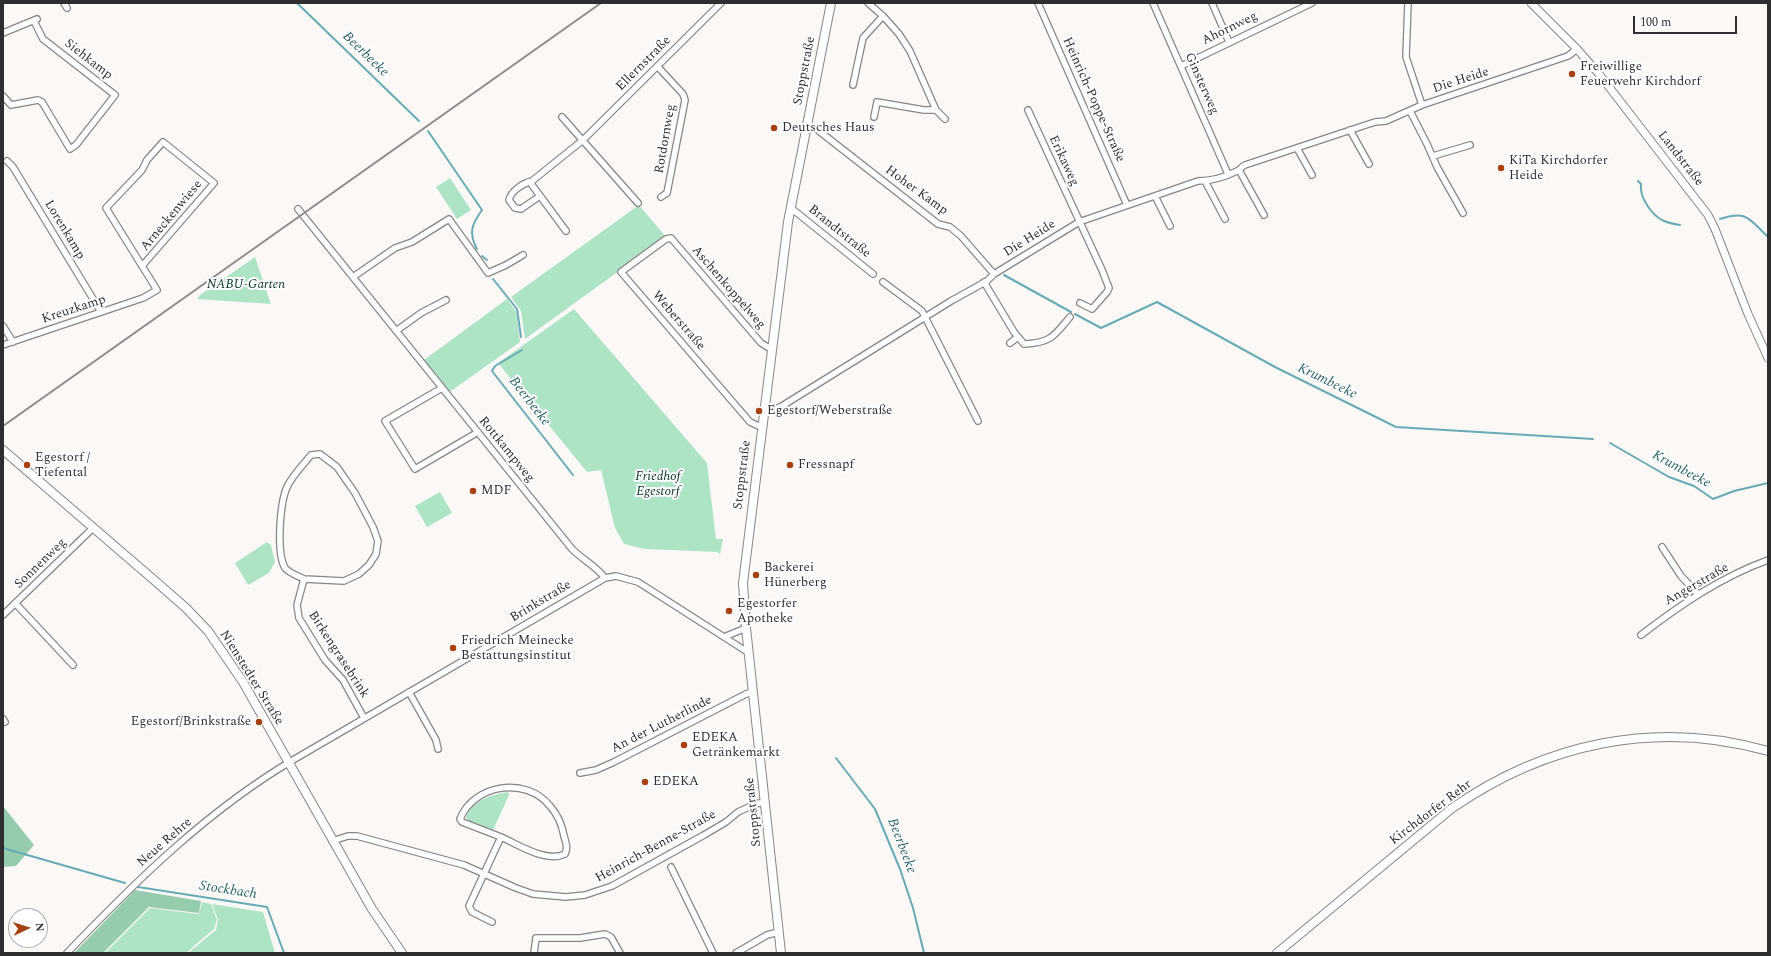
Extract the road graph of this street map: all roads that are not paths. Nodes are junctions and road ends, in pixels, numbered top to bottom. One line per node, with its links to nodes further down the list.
1 (721, 3): 15 (street, Ellernstraße)
2 (831, 3): 44 (main road, Stoppstraße)
3 (868, 3): 11 (street)
4 (1038, 3): 43 (street, Heinrich-Poppe-Straße)
5 (1153, 3): 16 (street, Ginsterweg)
6 (1212, 3): 13 (street)
7 (1312, 3): 13 (street, Ahornweg)
8 (1404, 3): 9 (street)
9 (1408, 3): 19 (street)
10 (1531, 3): 14 (street, Landstraße)
11 (883, 16): 17 (street); 20 (street)
12 (3, 33): 18 (street, Siehkamp)
13 (1229, 42): 16 (street, Ahornweg)
14 (1577, 49): 19 (street, Die Heide); 73 (street, Landstraße)
15 (658, 66): 28 (street, Ellernstraße); 41 (street, Rotdornweg)
16 (1181, 66): 35 (street, Ginsterweg)
17 (853, 85)
18 (3, 96)
19 (1422, 105): 22 (street, Die Heide)
20 (936, 110): 24 (street); 25 (street)
21 (1028, 110): 49 (street, Erikaweg)
22 (1410, 112): 26 (street, Die Heide); 31 (street)
23 (562, 117): 28 (street)
24 (874, 117)
25 (945, 119)
26 (1350, 130): 30 (street, Die Heide); 33 (street)
27 (819, 131): 56 (street, Hoher Kamp)
28 (583, 140): 37 (street, Ellernstraße); 42 (street)
29 (1470, 145): 31 (street)
30 (1297, 148): 34 (street, Die Heide); 36 (street)
31 (1433, 156): 46 (street)
32 (7, 161): 63 (street, Lorenkamp)
33 (1369, 164)
34 (1239, 170): 35 (street, Die Heide); 47 (street)
35 (1228, 174): 38 (street, Die Heide)
36 (1312, 176)
37 (532, 181): 39 (street); 39 (street, Ellernstraße)
38 (1205, 181): 40 (street, Die Heide); 48 (street)
39 (540, 196): 51 (street)
40 (1155, 196): 43 (street, Die Heide); 50 (street)
41 (661, 197)
42 (638, 203)
43 (1127, 205): 49 (street, Die Heide)
44 (791, 208): 55 (street, Brandtstraße); 72 (main road, Stoppstraße)
45 (298, 209): 57 (street, Rottkampweg)
46 (1463, 213)
47 (1264, 215)
48 (1224, 219)
49 (1079, 222): 56 (street, Die Heide); 62 (street, Erikaweg)
50 (1170, 226)
51 (566, 232)
52 (671, 238): 72 (street, Aschenkoppelweg); 77 (street, Weberstraße)
53 (523, 255): 57 (street)
54 (142, 266): 54 (street, Arneckenwiese); 60 (street, Arneckenwiese)
55 (873, 274)
56 (994, 274): 59 (street, Die Heide)
57 (353, 277): 67 (street, Rottkampweg)
58 (883, 282): 64 (street)
59 (984, 282): 64 (street, Die Heide); 68 (street)
60 (151, 293): 63 (street, Kreuzkamp)
61 (446, 300): 67 (street)
62 (1080, 303)
63 (101, 312): 69 (street, Kreuzkamp)
64 (926, 317): 75 (street, Die Heide); 76 (street)
65 (1070, 317): 68 (street)
66 (3, 326): 69 (street)
67 (396, 331): 74 (street, Rottkampweg)
68 (1018, 337): 70 (street)
69 (13, 342): 71 (street, Kreuzkamp)
70 (1010, 343)
71 (3, 345)
72 (771, 349): 75 (main road, Stoppstraße)
73 (1768, 358)
74 (442, 388): 78 (street, Rottkampweg); 78 (street)
75 (764, 406): 77 (main road, Stoppstraße)
76 (978, 421)
77 (761, 427): 88 (main road, Stoppstraße)
78 (478, 432): 83 (street, Rottkampweg)
79 (3, 450): 80 (main road, Nienstedter Straße)
80 (94, 528): 86 (street, Sonnenweg); 98 (main road, Nienstedter Straße)
81 (1662, 547): 85 (street)
82 (1768, 560): 85 (street, Angerstraße)
83 (605, 578): 90 (street); 93 (street, Brinkstraße)
84 (304, 579): 84 (street); 95 (street, Birkengrasebrink)
85 (1698, 594): 89 (street, Angerstraße)
86 (15, 603): 87 (street, Sonnenweg); 92 (street)
87 (3, 615)
88 (746, 628): 90 (street); 91 (main road, Stoppstraße)
89 (1641, 635)
90 (724, 637): 91 (street)
91 (749, 653): 94 (main road, Stoppstraße)
92 (73, 665)
93 (409, 692): 95 (street, Brinkstraße); 96 (street)
94 (753, 692): 99 (street, An der Lutherlinde); 100 (main road, Stoppstraße)
95 (364, 718): 98 (street, Brinkstraße)
96 (438, 749)
97 (1768, 751): 114 (main road, Kirchdorfer Rehr)
98 (288, 762): 102 (main road, Nienstedter Straße); 107 (street, Neue Rehre)
99 (580, 773)
100 (765, 802): 104 (street, Heinrich-Benne-Straße); 106 (main road, Stoppstraße)
101 (501, 837): 101 (street); 104 (street)
102 (332, 841): 104 (street, Heinrich-Benne-Straße); 108 (main road, Nienstedter Straße)
103 (671, 867): 111 (street)
104 (485, 874): 105 (street)
105 (492, 922)
106 (779, 932): 112 (street); 113 (main road, Stoppstraße)
107 (68, 953)
108 (402, 953)
109 (534, 953): 110 (street)
110 (620, 953)
111 (713, 953)
112 (736, 953)
113 (781, 953)
114 (1276, 953)

